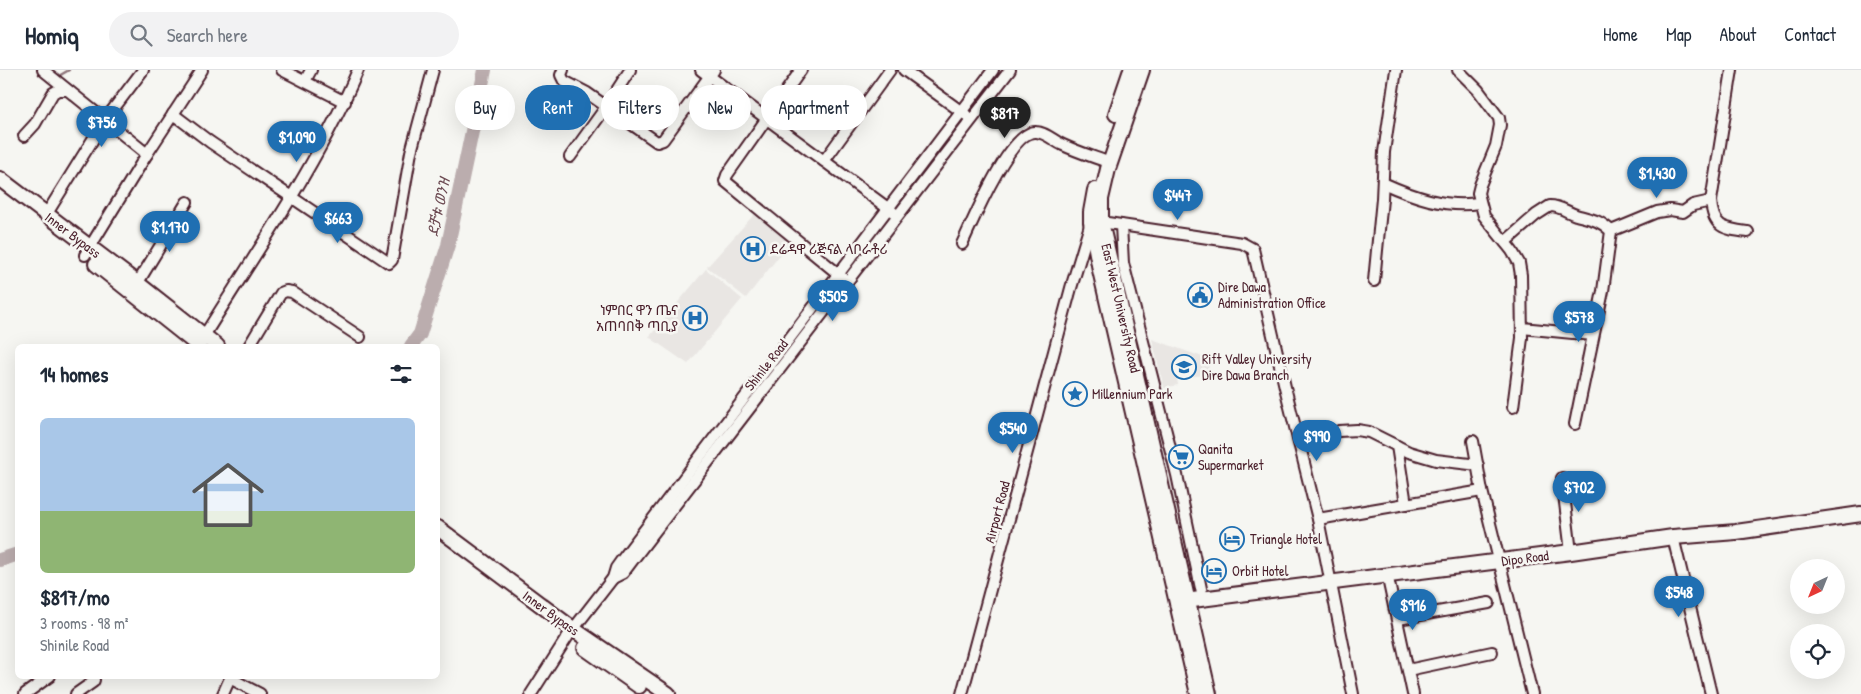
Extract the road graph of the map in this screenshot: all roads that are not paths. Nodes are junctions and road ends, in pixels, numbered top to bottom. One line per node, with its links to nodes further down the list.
1 (43, 70): 25 (street)
2 (142, 70): 33 (street)
3 (202, 70): 30 (street)
4 (282, 70): 22 (street)
5 (311, 70): 22 (street)
6 (358, 70): 26 (street)
7 (433, 70): 47 (street)
8 (563, 70): 27 (street)
9 (630, 70): 23 (street)
10 (701, 70): 21 (street)
11 (801, 70): 24 (street)
12 (890, 70): 42 (street)
13 (904, 70): 28 (street)
14 (993, 70): 28 (street, Shinile Road)
15 (1010, 70): 34 (street, Shinile Road)
16 (1131, 70): 43 (main road, East West University Road)
17 (1142, 70): 43 (main road, East West University Road)
18 (1396, 70): 45 (street)
19 (1458, 70): 50 (street)
20 (1732, 70): 48 (street)
21 (712, 73): 29 (street); 32 (street)
22 (305, 82): 26 (street)
23 (620, 85)
24 (791, 85)
25 (67, 90): 33 (street); 39 (street)
26 (345, 102): 47 (street)
27 (601, 104)
28 (962, 112): 34 (street); 51 (street, Shinile Road)
29 (761, 113)
30 (173, 114): 40 (street); 47 (street)
31 (601, 114): 41 (street)
32 (679, 118)
33 (104, 120): 40 (street); 52 (street)
34 (972, 120): 53 (street, Shinile Road)
35 (761, 129): 61 (street)
36 (640, 130): 37 (street)
37 (670, 130)
38 (783, 130): 42 (street)
39 (24, 136)
40 (147, 154): 60 (street)
41 (570, 157)
42 (824, 161): 51 (street)
43 (1105, 161): 54 (main road, East West University Road); 59 (street)
44 (0, 179): 52 (main road, Inner Bypass)
45 (1383, 183): 50 (street); 63 (street)
46 (0, 191): 60 (main road, Inner Bypass)
47 (291, 196): 68 (street)
48 (1711, 201): 56 (street); 57 (street)
49 (187, 202): 64 (street)
50 (1480, 203): 58 (street)
51 (888, 208): 53 (street); 61 (street, Shinile Road)
52 (46, 215): 60 (main road, Inner Bypass)
53 (900, 216): 62 (street, Shinile Road)
54 (1096, 222): 55 (street); 89 (main road, East West University Road); 106 (street, Airport Road)
55 (1121, 225): 79 (street); 88 (street)
56 (1611, 231): 58 (street); 66 (street)
57 (1748, 232)
58 (1505, 242): 65 (street)
59 (962, 244)
60 (87, 251): 64 (main road, Inner Bypass)
61 (839, 274): 62 (street); 86 (street, Shinile Road)
62 (848, 281): 86 (street, Shinile Road)
63 (1374, 281)
64 (135, 287): 68 (main road, Inner Bypass)
65 (1522, 328): 66 (street); 70 (street)
66 (1593, 335): 66 (street)
67 (360, 337): 69 (street)
68 (202, 341)
69 (250, 344)
70 (1513, 407)
71 (1339, 431): 73 (street)
72 (1474, 441): 74 (street)
73 (1398, 446): 74 (street); 77 (street)
74 (1478, 465): 76 (street)
75 (1562, 478): 83 (street)
76 (1482, 491): 77 (street); 84 (street)
77 (1406, 504): 79 (street)
78 (1861, 514): 81 (main road, Dipo Road)
79 (1318, 519): 87 (street)
80 (440, 530): 92 (main road, Inner Bypass)
81 (1673, 537): 83 (main road, Dipo Road); 112 (street)
82 (440, 540): 92 (main road, Inner Bypass)
83 (1571, 552): 84 (main road, Dipo Road)
84 (1499, 561): 85 (main road, Dipo Road); 111 (street)
85 (1387, 574): 87 (main road, Dipo Road); 91 (street)
86 (613, 578): 92 (street, Shinile Road)
87 (1330, 583): 88 (main road, Dipo Road); 109 (street)
88 (1203, 598): 89 (main road, Dipo Road)
89 (1182, 601): 107 (main road, East West University Road); 108 (main road, East West University Road)
90 (1489, 603): 91 (street)
91 (1398, 619): 94 (street)
92 (570, 633): 103 (street, Shinile Road); 104 (main road, Inner Bypass); 105 (main road, Inner Bypass)
93 (1492, 652): 94 (street)
94 (1408, 670): 110 (street)
95 (46, 679): 99 (street)
96 (94, 679): 100 (street)
97 (230, 679): 101 (street)
98 (234, 679): 102 (street)
99 (25, 694)
100 (76, 694)
101 (223, 694)
102 (260, 694)
103 (531, 694)
104 (652, 694)
105 (668, 694)
106 (962, 694)
107 (1198, 694)
108 (1210, 694)
109 (1353, 694)
110 (1413, 694)
111 (1532, 694)
112 (1711, 694)

